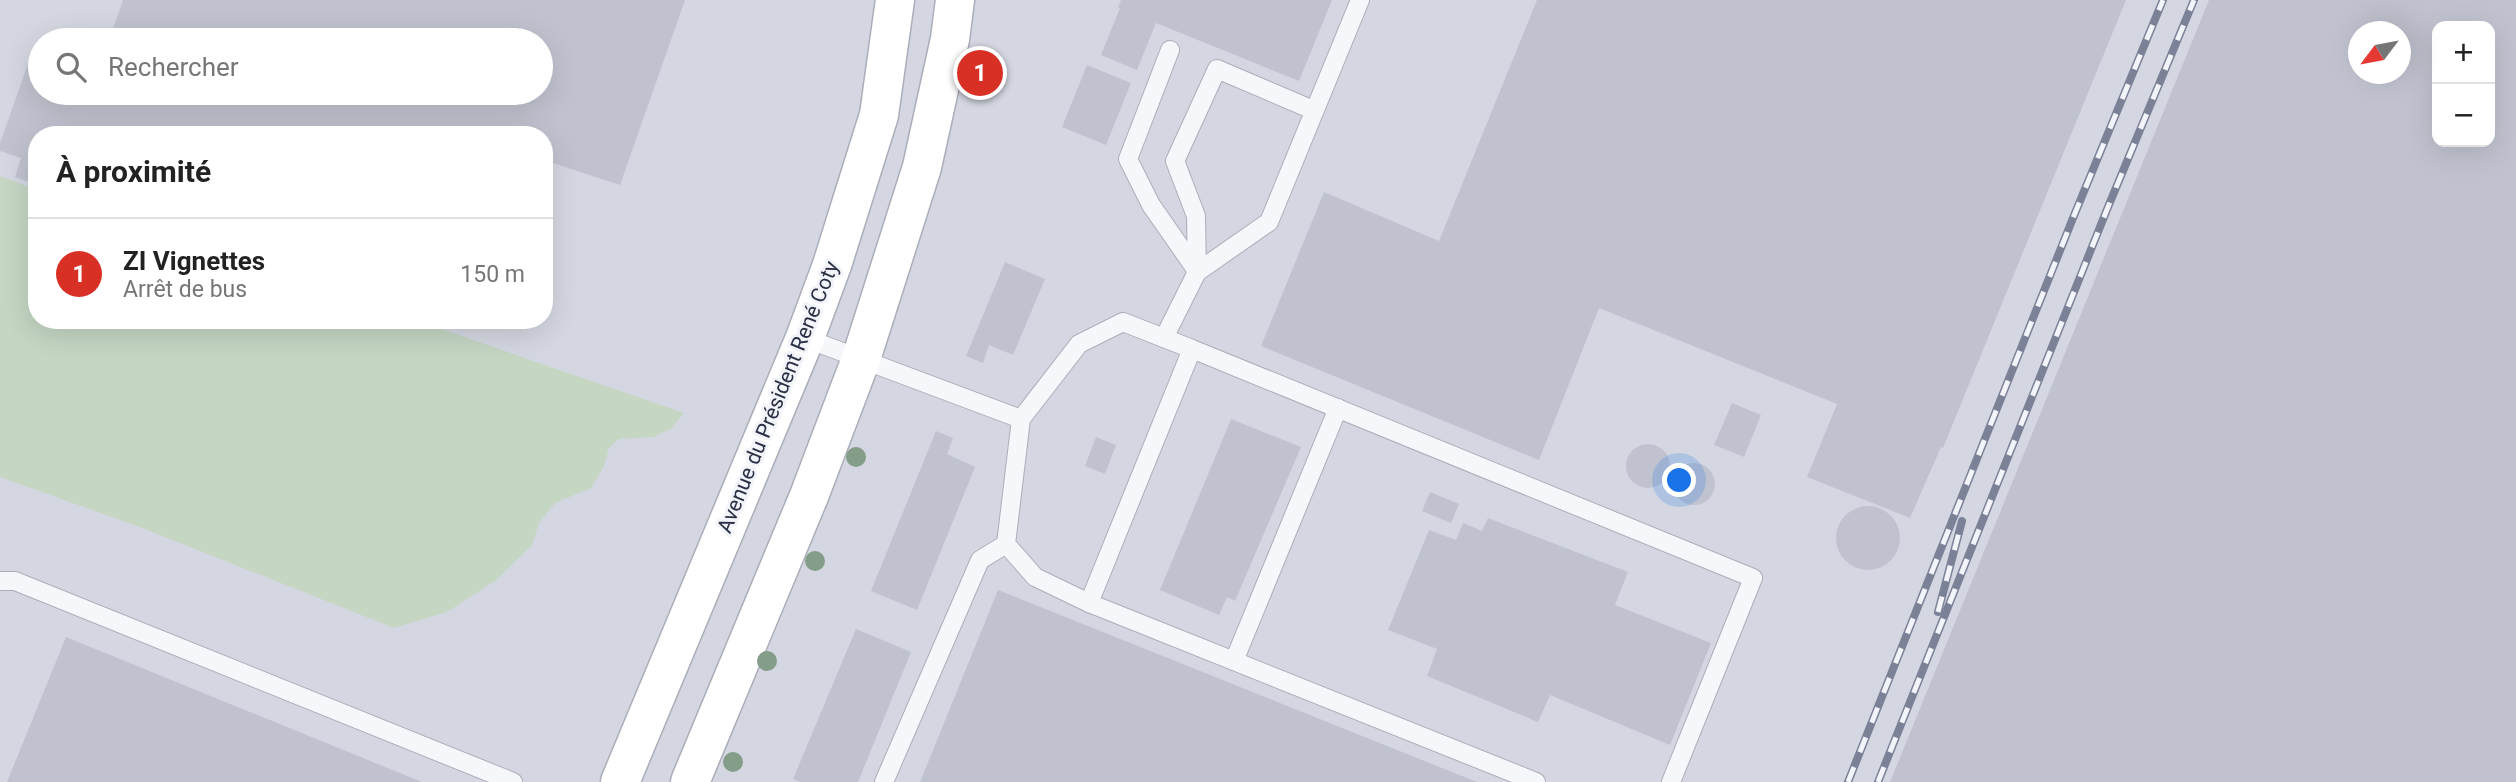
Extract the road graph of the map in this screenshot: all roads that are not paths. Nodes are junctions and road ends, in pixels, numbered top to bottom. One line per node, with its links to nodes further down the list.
1 (895, 0): 7 (main road, Avenue du Président René Coty)
2 (955, 0): 10 (main road)
3 (1360, 0): 5 (lane)
4 (1170, 50): 6 (lane)
5 (1313, 110): 6 (lane); 6 (lane)
6 (1197, 272): 8 (lane)
7 (806, 338): 10 (lane); 18 (main road, Avenue du Président René Coty)
8 (1164, 338): 9 (lane); 12 (lane)
9 (1192, 349): 11 (lane); 15 (lane)
10 (862, 359): 12 (lane); 19 (main road)
11 (1338, 408): 16 (lane); 22 (lane)
12 (1021, 419): 13 (lane)
13 (1006, 544): 15 (lane); 20 (lane)
14 (0, 581): 17 (lane)
15 (1089, 603): 16 (lane)
16 (1234, 661): 21 (lane)
17 (513, 782)
18 (621, 782)
19 (690, 782)
20 (884, 782)
21 (1535, 782)
22 (1671, 782)

